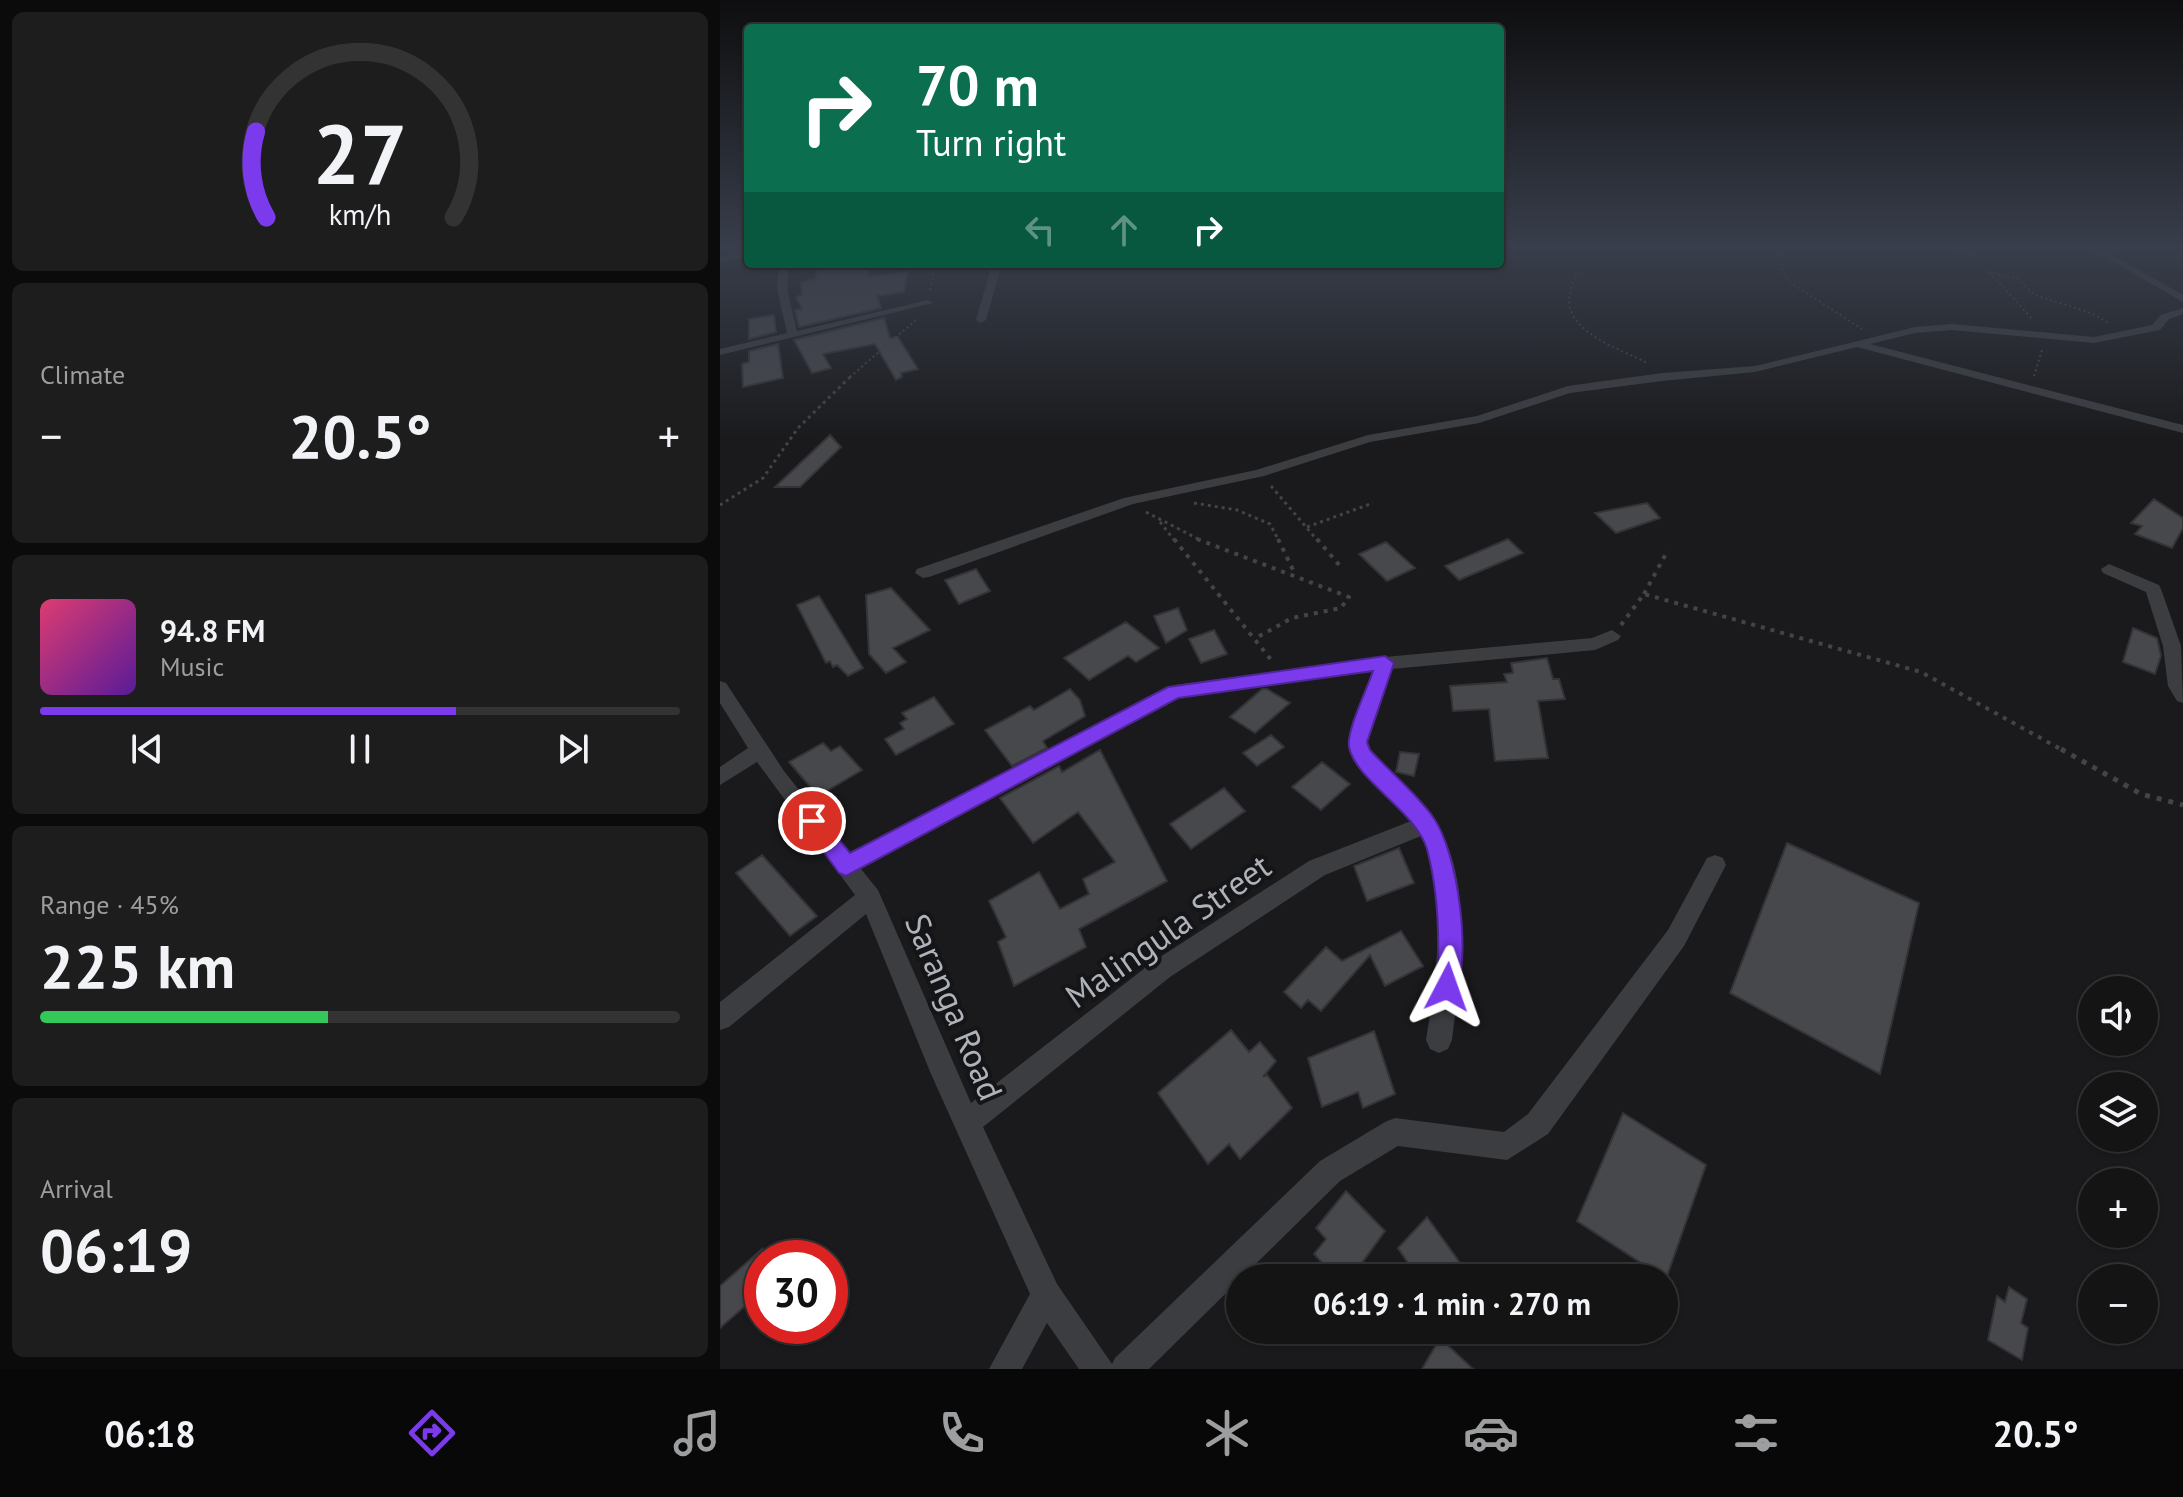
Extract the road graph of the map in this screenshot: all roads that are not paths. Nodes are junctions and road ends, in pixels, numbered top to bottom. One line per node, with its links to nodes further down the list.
1 (787, 313): 6 (street)
2 (883, 313): 6 (street)
3 (983, 313): 5 (street)
4 (2177, 313): 7 (street)
5 (981, 320)
6 (792, 333): 8 (street)
7 (1857, 342): 9 (street); 11 (street)
8 (720, 352)
9 (2183, 429)
10 (2109, 569): 15 (street)
11 (923, 573)
12 (1612, 636): 13 (street)
13 (1385, 663): 18 (street); 20 (street)
14 (720, 688): 16 (street, Saranga Road)
15 (2183, 696)
16 (759, 751): 17 (street); 20 (street, Saranga Road)
17 (720, 777)
18 (1426, 824): 23 (street); 24 (street, Malingula Street)
19 (1715, 865): 28 (street)
20 (846, 866): 21 (street, Saranga Road)
21 (870, 897): 22 (street); 24 (street, Saranga Road)
22 (720, 1018)
23 (1439, 1040)
24 (967, 1123): 25 (street, Saranga Road)
25 (1046, 1295): 26 (street); 27 (street, Saranga Road)
26 (1005, 1369)
27 (1098, 1369)
28 (1126, 1369)

